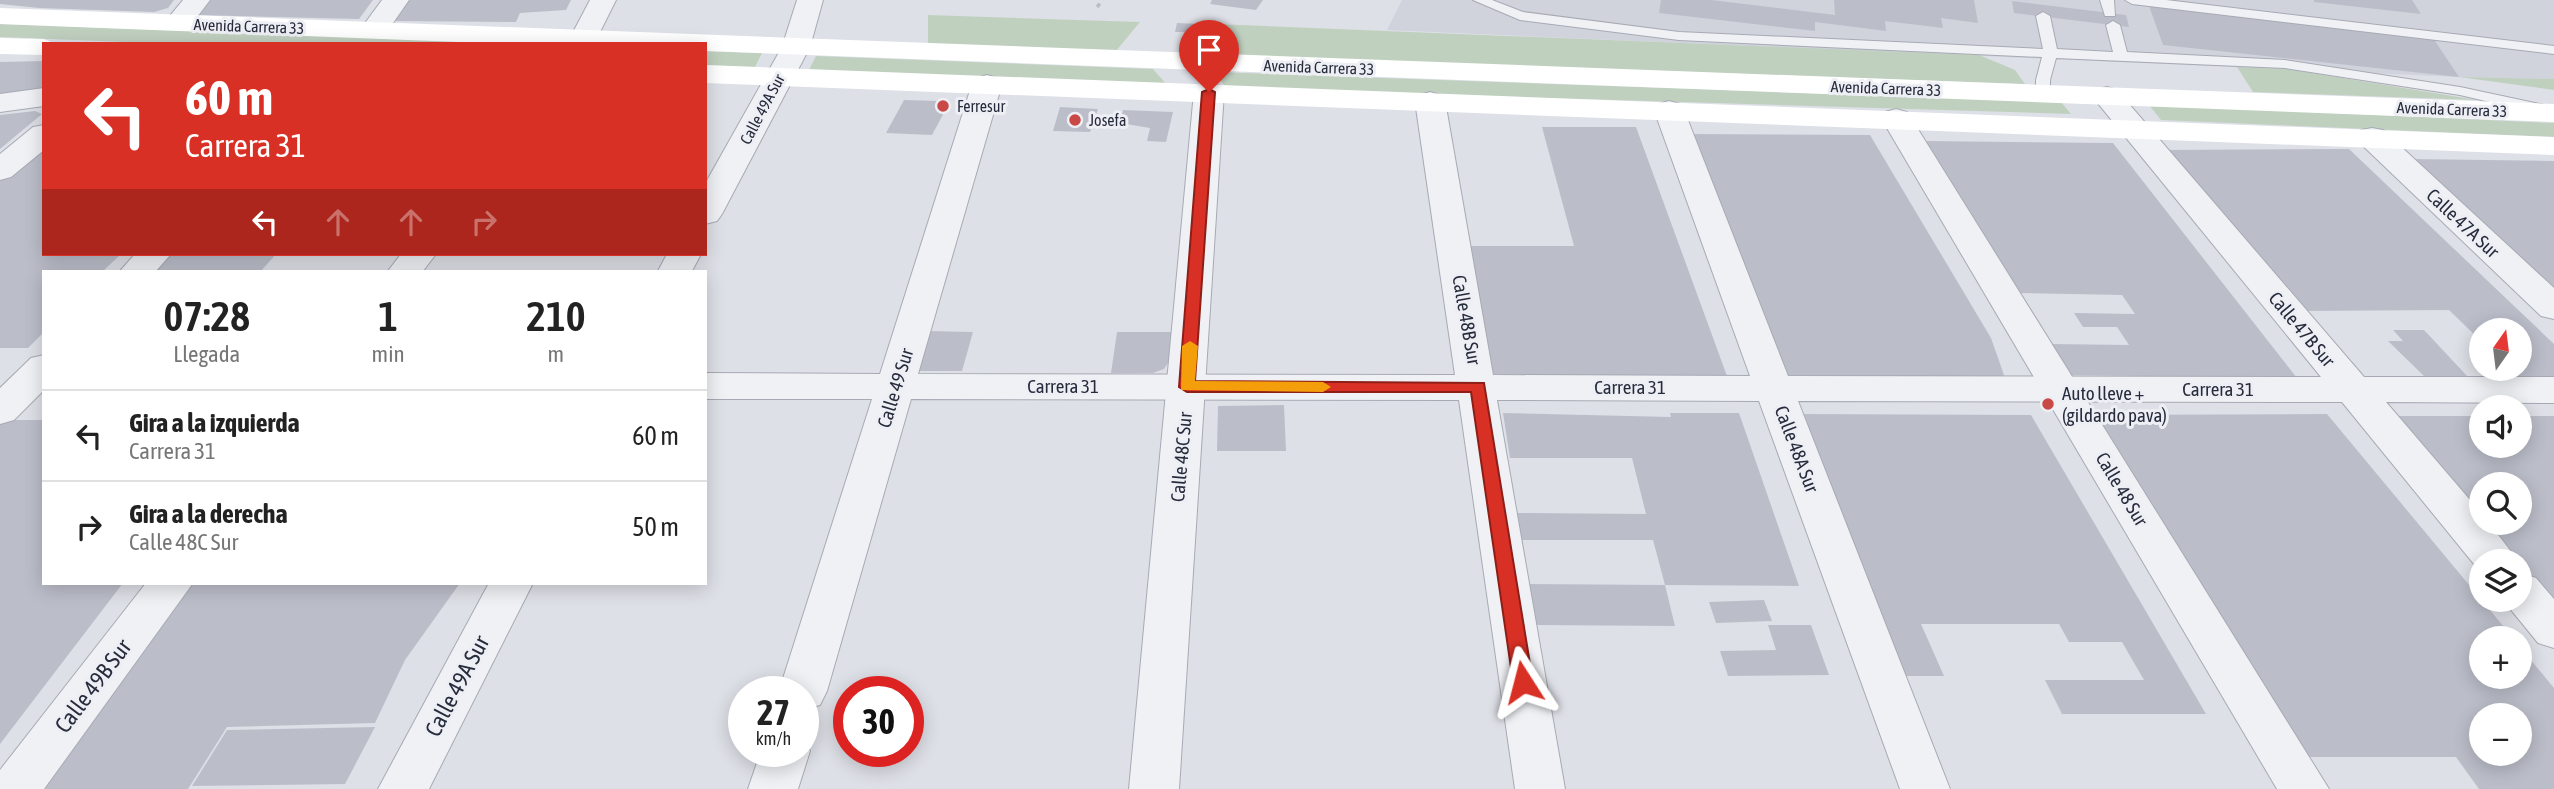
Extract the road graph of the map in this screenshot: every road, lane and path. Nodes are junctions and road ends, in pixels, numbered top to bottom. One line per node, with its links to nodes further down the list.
1 (197, 0): 12 (street)
2 (396, 0): 13 (street)
3 (603, 0): 14 (street)
4 (810, 0): 19 (street, Calle 49A Sur)
5 (1103, 0): 8 (path)
6 (1480, 0): 21 (lane)
7 (2132, 0): 20 (lane)
8 (1097, 7)
9 (2041, 7): 21 (lane)
10 (2110, 13): 22 (lane)
11 (0, 16): 12 (main road, Avenida Carrera 33)
12 (178, 23): 13 (main road, Avenida Carrera 33)
13 (374, 30): 14 (main road, Avenida Carrera 33)
14 (584, 38): 15 (main road, Avenida Carrera 33)
15 (678, 42)
16 (707, 43): 19 (main road, Avenida Carrera 33)
17 (0, 46): 18 (main road)
18 (42, 47)
19 (796, 47): 23 (main road, Avenida Carrera 33); 25 (street, Calle 49A Sur)
20 (2554, 50)
21 (2051, 52): 22 (lane); 28 (lane)
22 (2122, 55): 34 (lane)
23 (1169, 61): 27 (main road); 28 (main road, Avenida Carrera 33)
24 (707, 74): 25 (main road, Avenida Carrera 33)
25 (780, 76): 26 (main road, Avenida Carrera 33); 41 (street, Calle 49A Sur)
26 (987, 84): 27 (main road, Avenida Carrera 33); 49 (street, Calle 49 Sur)
27 (1209, 92): 31 (main road, Avenida Carrera 33); 50 (street, Calle 48C Sur)
28 (2043, 94): 29 (main road, Avenida Carrera 33)
29 (2108, 96): 34 (main road, Avenida Carrera 33); 36 (street, Calle 47B Sur)
30 (42, 97): 32 (street)
31 (1430, 101): 33 (main road, Avenida Carrera 33); 51 (street, Calle 48B Sur)
32 (0, 103)
33 (1669, 110): 35 (main road, Avenida Carrera 33); 52 (street, Calle 48A Sur)
34 (2554, 112)
35 (1896, 118): 36 (main road, Avenida Carrera 33); 53 (street, Calle 48 Sur)
36 (2133, 127): 38 (main road, Avenida Carrera 33); 54 (street, Calle 47B Sur)
37 (42, 136): 40 (street)
38 (2372, 137): 39 (main road, Avenida Carrera 33); 46 (street, Calle 47A Sur)
39 (2554, 146)
40 (0, 170)
41 (707, 210)
42 (152, 256): 44 (street)
43 (417, 256): 45 (street)
44 (138, 270)
45 (406, 270)
46 (2554, 308)
47 (42, 370): 56 (street)
48 (707, 386): 49 (street, Carrera 31)
49 (895, 386): 50 (street, Carrera 31); 62 (street, Calle 49 Sur)
50 (1187, 387): 51 (street, Carrera 31); 67 (street, Calle 48C Sur)
51 (1478, 387): 52 (street, Carrera 31); 68 (street, Calle 48B Sur)
52 (1774, 388): 53 (street, Carrera 31); 69 (street, Calle 48A Sur)
53 (2061, 389): 54 (street, Carrera 31); 70 (street, Calle 48 Sur)
54 (2353, 390): 55 (street, Carrera 31); 57 (street, Calle 47B Sur)
55 (2554, 390)
56 (13, 406)
57 (2486, 549)
58 (169, 585): 64 (street, Calle 49B Sur)
59 (509, 585): 65 (street, Calle 49A Sur)
60 (2532, 604): 61 (street)
61 (2554, 630)
62 (808, 676)
63 (780, 767): 66 (street)
64 (15, 789)
65 (403, 789)
66 (773, 789)
67 (1154, 789)
68 (1539, 789)
69 (1925, 789)
70 (2304, 789)

